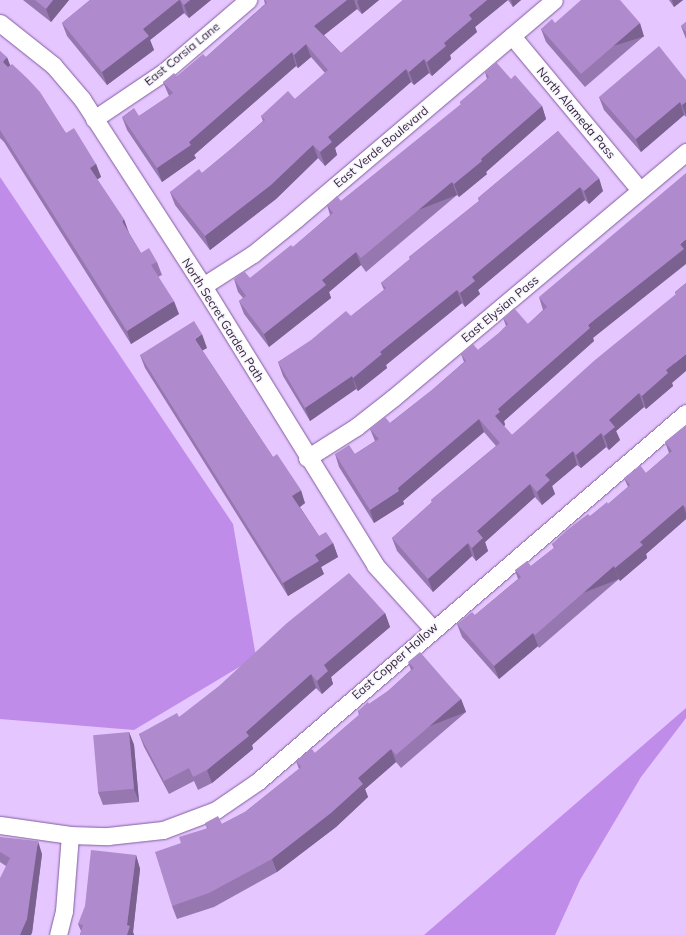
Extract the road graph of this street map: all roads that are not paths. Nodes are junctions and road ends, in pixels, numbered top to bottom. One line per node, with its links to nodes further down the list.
1 (248, 0): 5 (street, East Corsia Lane)
2 (554, 0): 4 (street, East Verde Boulevard)
3 (0, 23): 5 (street, North Secret Garden Path)
4 (512, 36): 7 (street, North Alameda Pass); 8 (street, East Verde Boulevard)
5 (94, 119): 8 (street, North Secret Garden Path)
6 (686, 152): 7 (street, East Elysian Pass)
7 (640, 190): 10 (street, East Elysian Pass)
8 (203, 286): 10 (street, North Secret Garden Path)
9 (686, 413): 11 (street, East Copper Hollow)
10 (307, 458): 11 (street, North Secret Garden Path)
11 (432, 628): 13 (street, East Copper Hollow)
12 (0, 825): 13 (street, East Copper Hollow)
13 (70, 835): 14 (street)
14 (58, 935)

